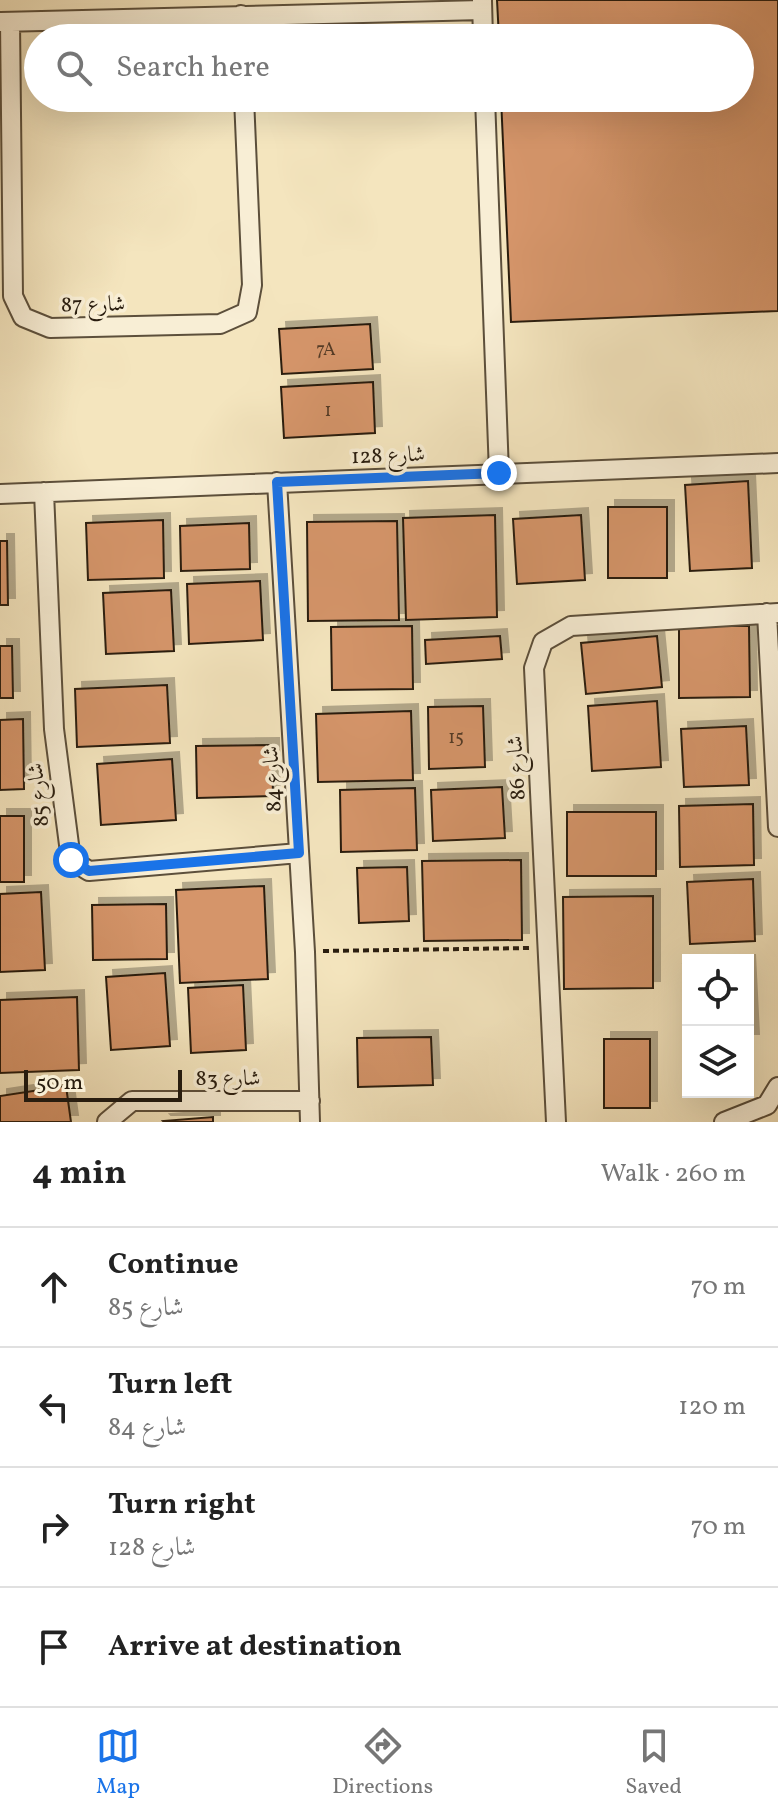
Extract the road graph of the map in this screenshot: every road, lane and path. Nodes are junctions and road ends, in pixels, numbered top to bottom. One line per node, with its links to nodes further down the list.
1 (482, 5): 2 (street, شارع 87)
2 (241, 15): 3 (street, شارع 87); 4 (street)
3 (5, 22): 5 (street, شارع 87)
4 (241, 24)
5 (245, 112)
6 (486, 112): 8 (street)
7 (778, 463): 8 (street, شارع 128)
8 (499, 473): 9 (street, شارع 128)
9 (277, 482): 10 (street, شارع 128); 14 (street, شارع 84)
10 (44, 492): 11 (street, شارع 128); 14 (street, شارع 85)
11 (0, 494)
12 (772, 613): 13 (street, شارع 86); 15 (street, شارع 86)
13 (778, 827)
14 (299, 853): 16 (street, شارع 84)
15 (547, 947): 16 (path); 21 (street, شارع 86)
16 (305, 952): 18 (street, شارع 84)
17 (778, 1087): 22 (street)
18 (310, 1101): 19 (street, شارع 83); 20 (street, شارع 84)
19 (107, 1122)
20 (310, 1122)
21 (556, 1122)
22 (724, 1122)

